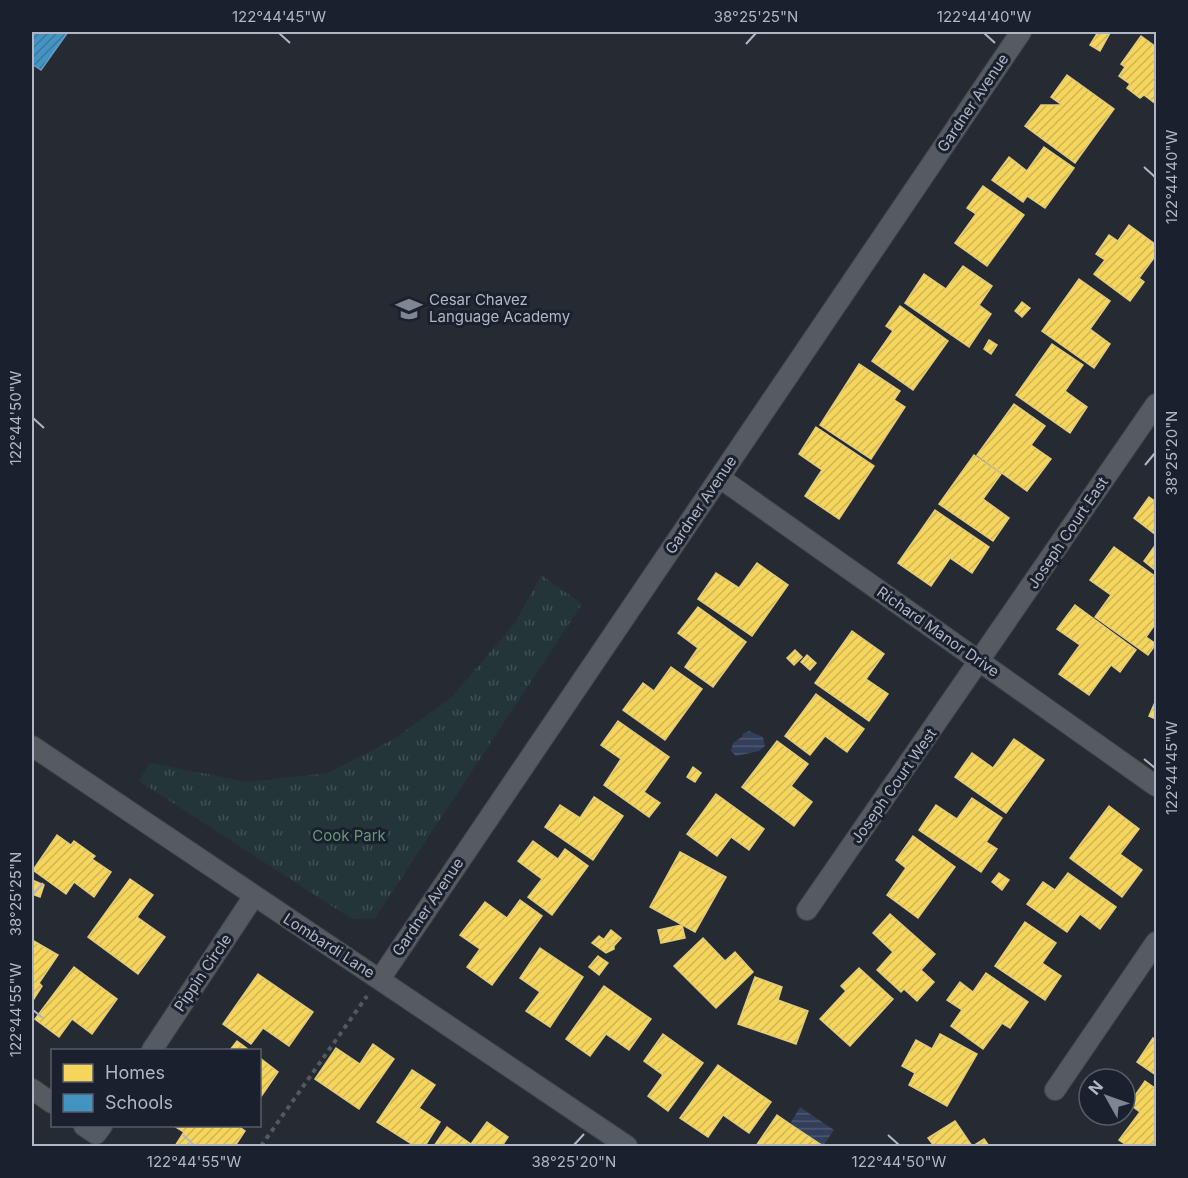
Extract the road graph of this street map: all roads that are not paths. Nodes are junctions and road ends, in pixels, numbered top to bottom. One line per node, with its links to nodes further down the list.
1 (1021, 32): 3 (street, Gardner Avenue)
2 (1156, 404): 4 (street, Joseph Court East)
3 (720, 478): 4 (street, Richard Manor Drive); 10 (street, Gardner Avenue)
4 (980, 662): 6 (street, Richard Manor Drive); 8 (street, Joseph Court West)
5 (32, 746): 7 (street, Lombardi Lane)
6 (1156, 786)
7 (254, 896): 10 (street, Lombardi Lane); 11 (street, Pippin Circle)
8 (807, 910)
9 (1156, 942): 13 (street)
10 (380, 978): 17 (street, Lombardi Lane)
11 (153, 1049)
12 (32, 1089): 14 (street)
13 (1056, 1090)
14 (51, 1102)
15 (87, 1127): 16 (street)
16 (101, 1127)
17 (627, 1146)

